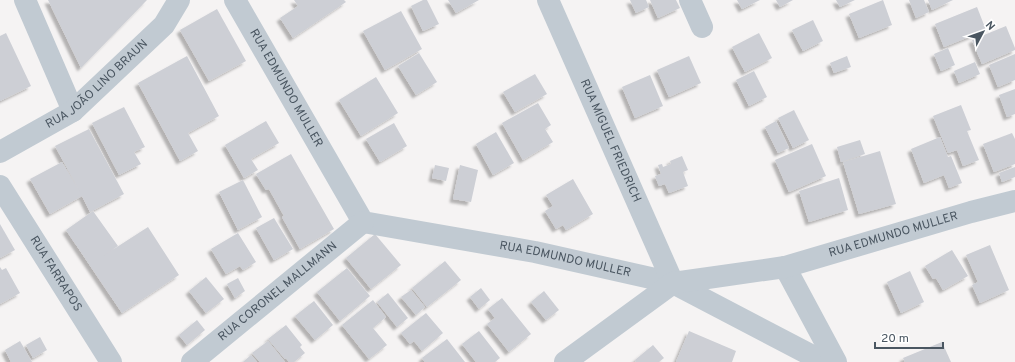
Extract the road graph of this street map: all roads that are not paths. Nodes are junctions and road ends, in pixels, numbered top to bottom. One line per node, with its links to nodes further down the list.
1 (25, 0): 7 (street)
2 (179, 0): 7 (street, RUA JOÃO LINO BRAUN)
3 (234, 0): 11 (street, RUA EDMUNDO MULLER)
4 (548, 0): 13 (street, RUA MIGUEL FRIEDRICH)
5 (690, 0): 6 (street)
6 (702, 27)
7 (72, 111): 8 (street, RUA JOÃO LINO BRAUN)
8 (0, 152)
9 (0, 186): 14 (street, RUA FARRAPOS)
10 (1015, 201): 12 (street, RUA EDMUNDO MULLER)
11 (363, 222): 13 (street, RUA EDMUNDO MULLER); 15 (street, RUA CORONEL MALLMANN)
12 (786, 267): 13 (street, RUA EDMUNDO MULLER); 18 (street)
13 (673, 283): 16 (street); 17 (street)
14 (111, 362)
15 (192, 362)
16 (565, 362)
17 (824, 362)
18 (836, 362)

